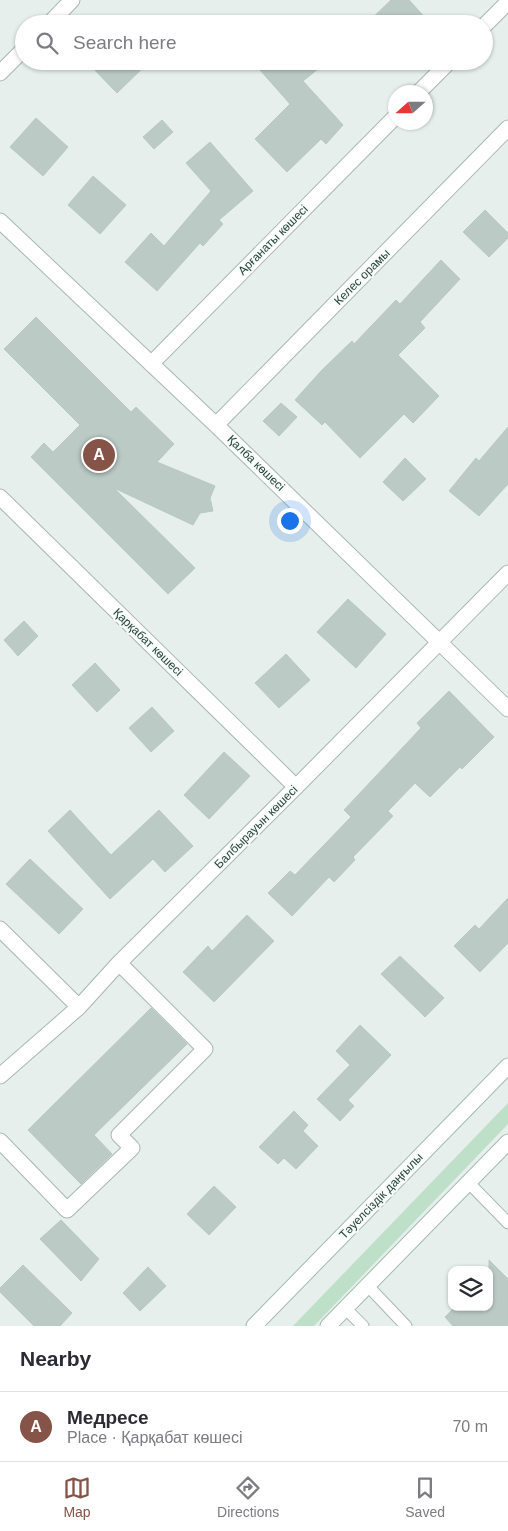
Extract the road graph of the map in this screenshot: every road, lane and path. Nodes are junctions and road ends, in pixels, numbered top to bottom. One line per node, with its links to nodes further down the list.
1 (72, 0): 3 (street)
2 (508, 2): 4 (street)
3 (57, 15)
4 (493, 17)
5 (15, 58): 7 (street)
6 (441, 70): 8 (street)
7 (0, 73)
8 (426, 85)
9 (388, 124): 12 (street, Арғанаты көшесі)
10 (508, 128): 13 (street, Келес орамы)
11 (0, 221): 12 (street, Қалба көшесі)
12 (151, 364): 13 (street, Қалба көшесі)
13 (216, 425): 16 (street, Қалба көшесі)
14 (0, 497): 18 (street, Қарқабат көшесі)
15 (508, 573): 16 (street, Балбырауын көшесі)
16 (440, 643): 17 (street, Қалба көшесі); 18 (street, Балбырауын көшесі)
17 (508, 709)
18 (296, 787): 20 (street, Балбырауын көшесі)
19 (0, 928): 21 (street)
20 (119, 963): 21 (street, Балбырауын көшесі); 24 (street)
21 (79, 1007): 23 (street, Балбырауын көшесі)
22 (508, 1066): 30 (street, Тәуелсіздік даңғылы)
23 (0, 1076)
24 (0, 1141)
25 (508, 1142): 26 (street)
26 (468, 1182): 27 (lane); 28 (street)
27 (508, 1223)
28 (367, 1285): 29 (street); 33 (lane)
29 (346, 1308): 31 (street); 32 (lane)
30 (254, 1326)
31 (328, 1326)
32 (363, 1326)
33 (406, 1326)

